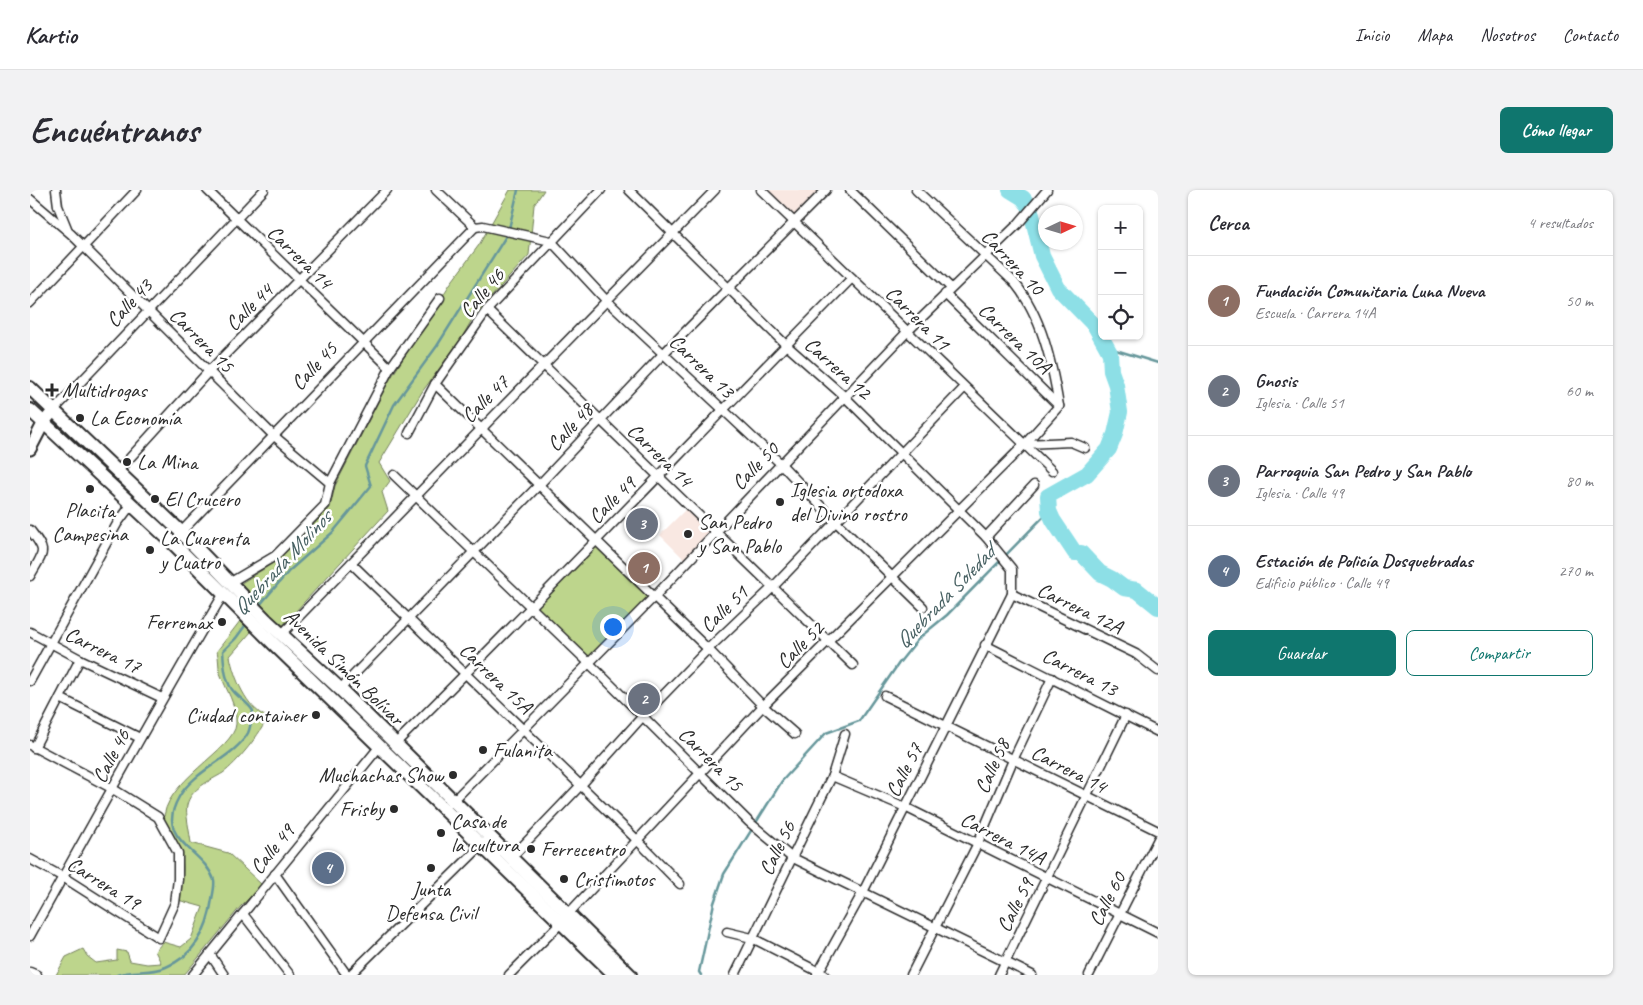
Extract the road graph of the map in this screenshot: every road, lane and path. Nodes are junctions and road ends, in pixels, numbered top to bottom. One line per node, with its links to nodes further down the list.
1 (56, 190): 19 (street)
2 (137, 190): 22 (street)
3 (208, 190): 16 (street, Carrera 14)
4 (264, 190): 16 (street, Calle 43)
5 (388, 190): 25 (street, Calle 44)
6 (436, 190): 18 (street)
7 (601, 190): 21 (street, Calle 46)
8 (629, 190): 20 (street, Carrera 12)
9 (715, 190): 20 (street, Calle 47)
10 (761, 190): 17 (street, Carrera 11)
11 (826, 190): 17 (street, Calle 48)
12 (850, 190): 27 (street, Carrera 10A)
13 (916, 190): 23 (street, Carrera 10)
14 (1047, 190): 23 (street, Calle 50)
15 (30, 199): 19 (street, Carrera 15)
16 (236, 219): 25 (street, Carrera 14); 32 (street, Calle 43)
17 (794, 222): 24 (street, Carrera 11); 26 (street, Calle 48)
18 (475, 227): 21 (street); 34 (street, Calle 45)
19 (71, 234): 22 (street, Carrera 15)
20 (672, 234): 26 (street, Carrera 12); 29 (street, Calle 47)
21 (551, 241): 29 (street, Carrera 13); 31 (street, Calle 46)
22 (82, 247): 30 (street); 32 (street, Carrera 15)
23 (984, 257): 27 (street, Calle 50); 44 (street, Carrera 10)
24 (852, 278): 33 (street, Carrera 11); 35 (street, Calle 49)
25 (300, 281): 34 (street, Carrera 14); 39 (street, Calle 44)
26 (729, 289): 35 (street, Carrera 12); 36 (street, Calle 48)
27 (948, 291): 33 (street, Calle 50); 44 (street, Carrera 10A)
28 (440, 298): 38 (street, Calle 46)
29 (605, 299): 36 (street, Carrera 13); 37 (street, Calle 47)
30 (30, 302)
31 (487, 310): 37 (street, Carrera 14); 40 (street, Calle 46)
32 (147, 311): 39 (street, Carrera 15); 46 (street, Calle 43)
33 (908, 331): 42 (street, Carrera 11); 43 (street, Calle 50)
34 (361, 342): 38 (street, Carrera 14); 52 (street, Calle 45)
35 (786, 345): 43 (street, Carrera 12); 47 (street, Calle 49)
36 (664, 353): 47 (street, Carrera 13); 48 (street, Calle 48)
37 (543, 366): 48 (street, Carrera 14); 50 (street, Calle 47)
38 (390, 368): 62 (street, Calle 46)
39 (210, 371): 52 (street, Carrera 15); 59 (street, Calle 44)
40 (435, 384): 50 (street); 51 (street, Calle 46)
41 (30, 388): 46 (main road, Avenida Simón Bolívar)
42 (964, 388): 53 (street, Carrera 11); 56 (street, Calle 51)
43 (845, 397): 56 (street, Carrera 12); 57 (street, Calle 50)
44 (1060, 406): 53 (street, Calle 52)
45 (30, 410): 49 (main road, Avenida Simón Bolívar)
46 (54, 410): 49 (street, Calle 43); 59 (main road, Avenida Simón Bolívar)
47 (723, 411): 57 (street, Carrera 13); 61 (street, Calle 49)
48 (600, 421): 61 (street, Carrera 14); 64 (street, Calle 48)
49 (44, 422): 55 (street, Calle 43); 59 (main road); 66 (main road, Avenida Simón Bolívar)
50 (481, 428): 64 (street); 65 (street, Calle 47)
51 (408, 433)
52 (273, 436): 62 (street, Carrera 15); 70 (street, Calle 45)
53 (1025, 444): 54 (street); 58 (street, Carrera 11); 67 (street, Calle 52)
54 (1085, 448)
55 (30, 449)
56 (903, 454): 67 (street, Carrera 12); 68 (street, Calle 51)
57 (781, 464): 68 (street, Carrera 13); 71 (street, Calle 50)
58 (1052, 471)
59 (117, 472): 70 (main road, Avenida Simón Bolívar)
60 (394, 475): 65 (street, Carrera 15)
61 (659, 477): 71 (street, Carrera 14); 73 (street, Calle 49)
62 (330, 483): 80 (street, Calle 46)
63 (1034, 485): 72 (street)
64 (538, 486): 73 (street); 74 (street, Calle 48)
65 (415, 496): 74 (street, Carrera 15); 75 (street, Calle 47)
66 (131, 504): 80 (main road, Avenida Simón Bolívar); 90 (street)
67 (957, 510): 72 (street, Carrera 12); 77 (street, Calle 52)
68 (835, 521): 77 (street, Carrera 13); 79 (street, Calle 51)
69 (30, 530): 76 (street)
70 (181, 532): 80 (main road, Avenida Simón Bolívar)
71 (715, 532): 79 (street, Carrera 14); 82 (street, Calle 50)
72 (986, 537): 78 (street, Carrera 12)
73 (596, 540): 82 (street); 84 (street, Calle 49)
74 (474, 552): 84 (street, Carrera 15); 85 (street, Calle 48)
75 (351, 563): 85 (street, Carrera 15A); 88 (street, Calle 47)
76 (30, 576)
77 (893, 576): 83 (street, Carrera 13); 89 (street, Calle 52)
78 (1014, 578): 81 (street, Calle 57)
79 (773, 586): 89 (street, Carrera 14); 92 (street, Calle 51)
80 (227, 588): 86 (main road, Avenida Simón Bolívar); 103 (street, Calle 46)
81 (1012, 594): 91 (street, Calle 57); 96 (street, Carrera 12A)
82 (654, 597): 92 (street); 94 (street, Calle 50)
83 (923, 607)
84 (532, 608): 94 (street, Carrera 15); 97 (street, Calle 49)
85 (408, 618): 97 (street, Carrera 15A); 100 (street, Calle 48)
86 (263, 625): 88 (main road, Avenida Simón Bolívar); 115 (main road, Avenida Simón Bolívar)
87 (30, 632): 90 (street, Carrera 17)
88 (282, 634): 100 (main road, Avenida Simón Bolívar)
89 (828, 642): 95 (street, Carrera 14); 104 (street, Calle 52)
90 (49, 643): 93 (street, Carrera 17); 99 (street)
91 (985, 644): 98 (street, Carrera 13); 107 (street, Calle 57)
92 (708, 649): 104 (street); 106 (street, Calle 51)
93 (80, 659): 102 (street); 103 (street, Carrera 17)
94 (589, 663): 106 (street, Carrera 15); 108 (street, Calle 50)
95 (853, 665)
96 (1158, 670)
97 (466, 674): 108 (street, Carrera 15A); 113 (street, Calle 49)
98 (1052, 678): 105 (street, Carrera 13); 116 (street, Calle 58)
99 (30, 681)
100 (340, 689): 113 (main road, Avenida Simón Bolívar)
101 (885, 696): 107 (street, Carrera 14)
102 (60, 698): 112 (street); 114 (street)
103 (162, 698): 112 (street, Calle 46)
104 (763, 706): 110 (street); 117 (street, Calle 52)
105 (1126, 715): 109 (street, Carrera 13); 121 (street, Calle 59)
106 (643, 716): 117 (street, Carrera 15); 119 (street, Calle 51)
107 (946, 726): 116 (street, Carrera 14); 123 (street, Calle 57)
108 (524, 728): 119 (street, Carrera 15A); 122 (street, Calle 50)
109 (1158, 732)
110 (795, 734)
111 (845, 734): 118 (street, Calle 56)
112 (140, 738): 120 (street, Calle 46)
113 (394, 744): 122 (main road, Avenida Simón Bolívar)
114 (32, 746): 120 (street)
115 (380, 746): 122 (main road, Avenida Simón Bolívar); 133 (street, Calle 49)
116 (1013, 760): 121 (street, Carrera 14); 128 (street, Calle 58)
117 (701, 773): 126 (street, Calle 52); 131 (street, Carrera 15)
118 (832, 776): 123 (street, Carrera 14A); 131 (street, Calle 56)
119 (581, 785): 126 (street, Carrera 15A); 130 (street, Calle 51)
120 (113, 789): 134 (street, Calle 46); 134 (street, Carrera 19)
121 (1087, 798): 124 (street, Carrera 14); 135 (street, Calle 59)
122 (449, 805): 125 (main road, Avenida Simón Bolívar); 129 (main road, Avenida Simón Bolívar)
123 (905, 807): 128 (street, Carrera 14A); 137 (street, Calle 57)
124 (1158, 832)
125 (490, 836): 129 (street); 130 (main road, Avenida Simón Bolívar)
126 (636, 839): 136 (street, Carrera 15A); 140 (street, Calle 52)
127 (1158, 839): 139 (street, Calle 60)
128 (977, 845): 135 (street, Carrera 14A); 141 (street, Calle 58)
129 (481, 846): 140 (main road, Avenida Simón Bolívar); 156 (street)
130 (512, 857): 140 (main road, Avenida Simón Bolívar)
131 (791, 857): 137 (street, Carrera 15); 145 (street, Calle 56)
132 (30, 859): 134 (street, Carrera 19)
133 (275, 874): 138 (street, Calle 49); 148 (street)
134 (63, 877): 144 (street, Calle 46)
135 (1047, 879): 139 (street, Carrera 14A); 147 (street, Calle 59)
136 (680, 884)
137 (863, 892): 141 (street, Carrera 15); 150 (street, Calle 57)
138 (243, 914): 146 (street, Calle 49); 154 (street)
139 (1119, 914): 143 (street, Carrera 14A); 164 (street, Calle 60)
140 (565, 918): 157 (street, Calle 52); 158 (main road, Avenida Simón Bolívar); 159 (main road, Avenida Simón Bolívar)
141 (935, 927): 147 (street, Carrera 15); 161 (street, Calle 58)
142 (727, 932): 145 (street)
143 (1158, 933)
144 (30, 936)
145 (752, 938): 150 (street); 160 (street, Calle 56)
146 (210, 954): 152 (street, Calle 49); 153 (street)
147 (1006, 962): 162 (street, Calle 59); 163 (street, Carrera 15)
148 (341, 968): 155 (street); 156 (street)
149 (30, 972): 151 (street)
150 (821, 974)
151 (37, 975)
152 (193, 975)
153 (224, 975)
154 (290, 975)
155 (334, 975)
156 (348, 975)
157 (509, 975)
158 (615, 975)
159 (630, 975)
160 (735, 975)
161 (911, 975)
162 (999, 975)
163 (1032, 975)
164 (1089, 975)

